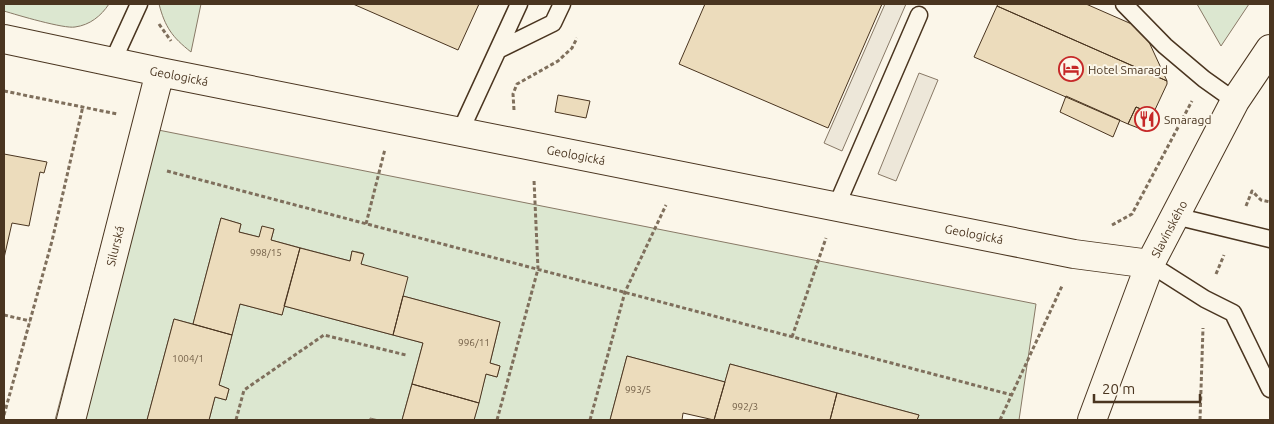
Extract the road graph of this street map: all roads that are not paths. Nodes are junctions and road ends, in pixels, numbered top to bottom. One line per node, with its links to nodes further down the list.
1 (139, 4): 9 (lane)
2 (519, 4): 8 (lane)
3 (562, 4): 8 (lane)
4 (1124, 4): 11 (lane)
5 (919, 15): 13 (lane)
6 (4, 39): 9 (street, Geologická)
7 (1270, 49): 11 (street, Slavínského)
8 (498, 50): 12 (lane)
9 (112, 63): 10 (street, Geologická)
10 (160, 72): 12 (street, Geologická); 18 (street, Silurská)
11 (1235, 101): 14 (street, Slavínského)
12 (460, 132): 13 (street, Geologická)
13 (836, 207): 16 (street, Geologická)
14 (1175, 216): 15 (lane); 16 (street, Slavínského)
15 (1270, 239)
16 (1150, 264): 17 (lane); 19 (street, Slavínského)
17 (1270, 388)
18 (71, 420)
19 (1092, 420)

